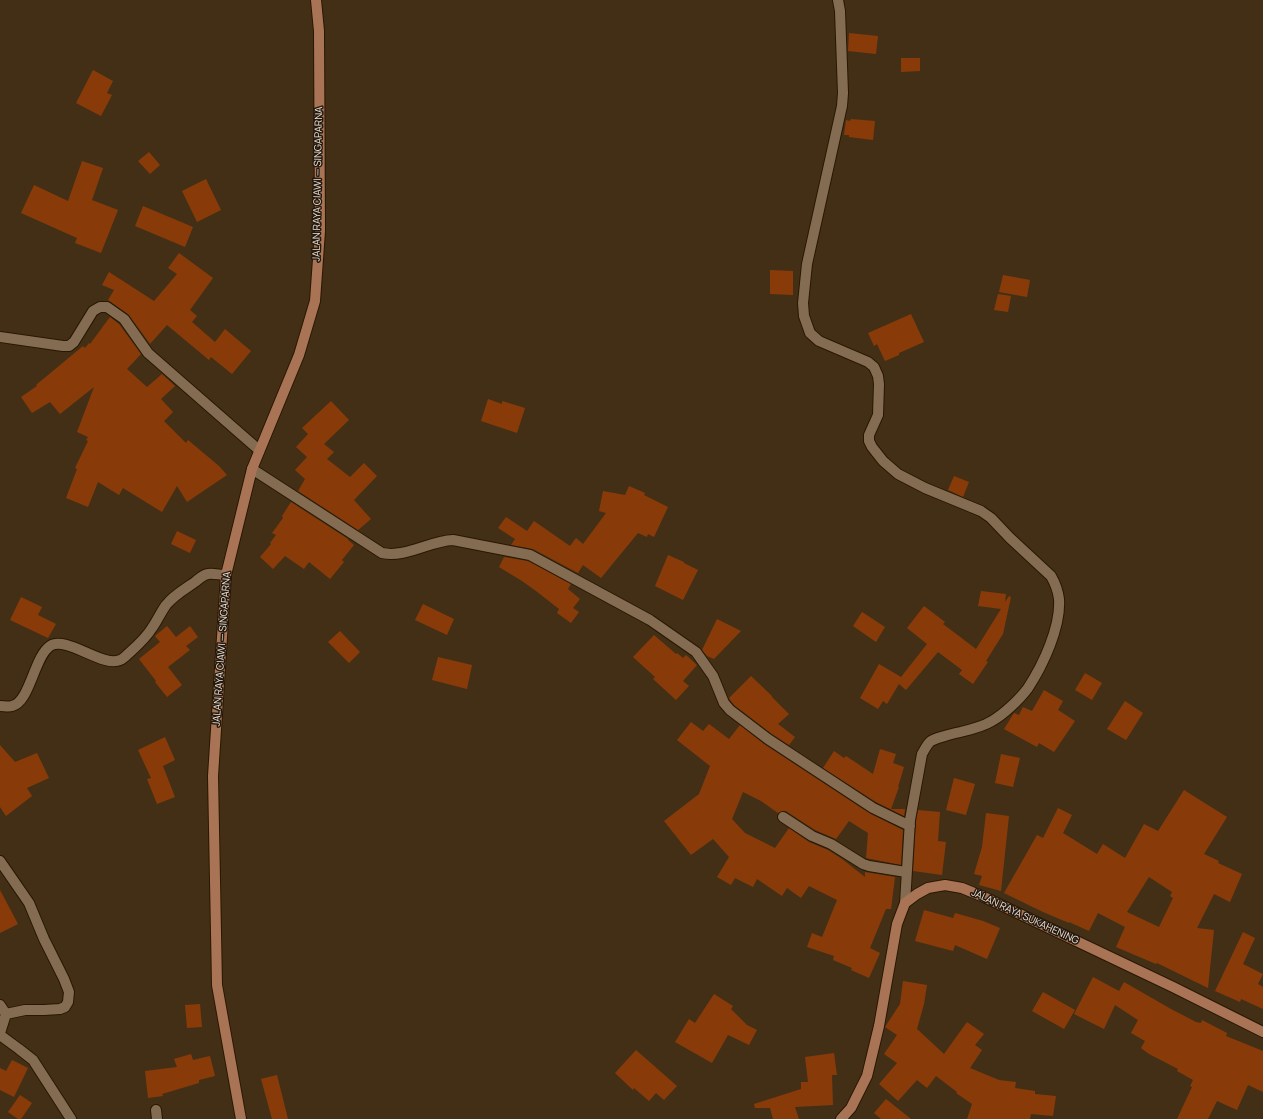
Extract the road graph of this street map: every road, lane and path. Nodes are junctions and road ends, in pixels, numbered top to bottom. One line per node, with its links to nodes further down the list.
1 (316, 0): 4 (main road, JALAN RAYA CIAWI — SINGAPARNA)
2 (838, 0): 9 (street)
3 (0, 338): 4 (street)
4 (259, 450): 5 (main road, JALAN RAYA CIAWI — SINGAPARNA)
5 (252, 469): 6 (main road, JALAN RAYA CIAWI — SINGAPARNA); 9 (street)
6 (226, 575): 7 (street); 18 (main road, JALAN RAYA CIAWI — SINGAPARNA)
7 (0, 706)
8 (783, 817): 11 (street)
9 (910, 826): 11 (street)
10 (0, 861): 14 (street)
11 (906, 872): 12 (street)
12 (905, 903): 15 (main road, JALAN RAYA SUKAHENING); 19 (main road)
13 (0, 1005): 14 (street)
14 (6, 1014): 16 (street)
15 (1263, 1032)
16 (0, 1034): 17 (street)
17 (71, 1119)
18 (241, 1119)
19 (842, 1119)

